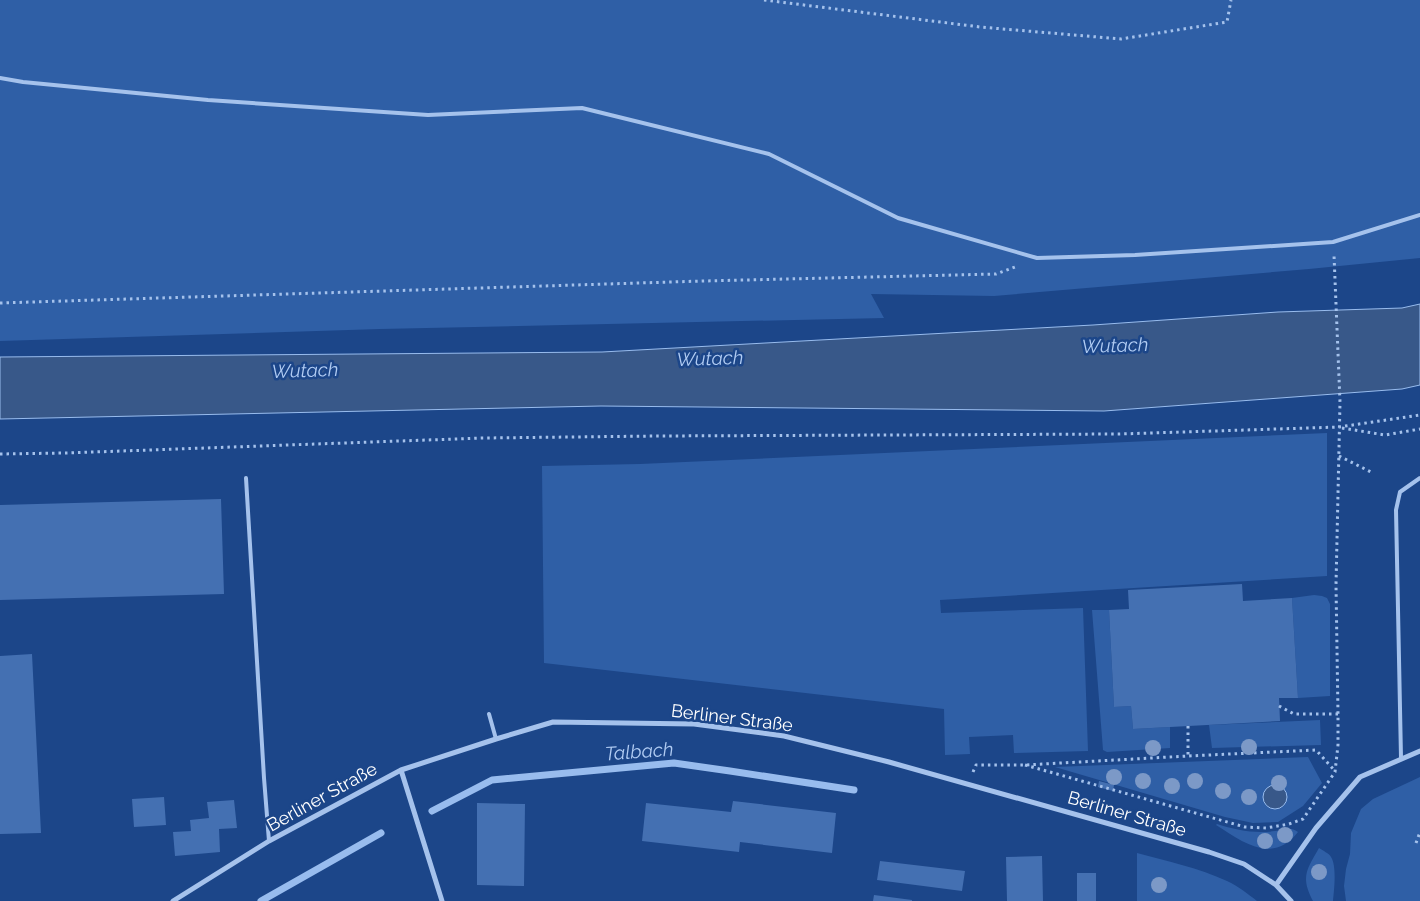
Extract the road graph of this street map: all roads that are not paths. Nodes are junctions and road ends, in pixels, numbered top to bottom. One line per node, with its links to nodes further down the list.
1 (0, 78): 2 (lane)
2 (1420, 215)
3 (246, 478): 10 (lane)
4 (1420, 478): 8 (lane)
5 (489, 714): 6 (lane)
6 (496, 739): 9 (street, Berliner Straße); 11 (street, Berliner Straße)
7 (1420, 751): 8 (street)
8 (1401, 758): 11 (street)
9 (401, 770): 10 (street, Berliner Straße); 13 (street)
10 (269, 841): 12 (street, Berliner Straße)
11 (1276, 885): 14 (street, Berliner Straße)
12 (173, 901)
13 (442, 901)
14 (1292, 901)

